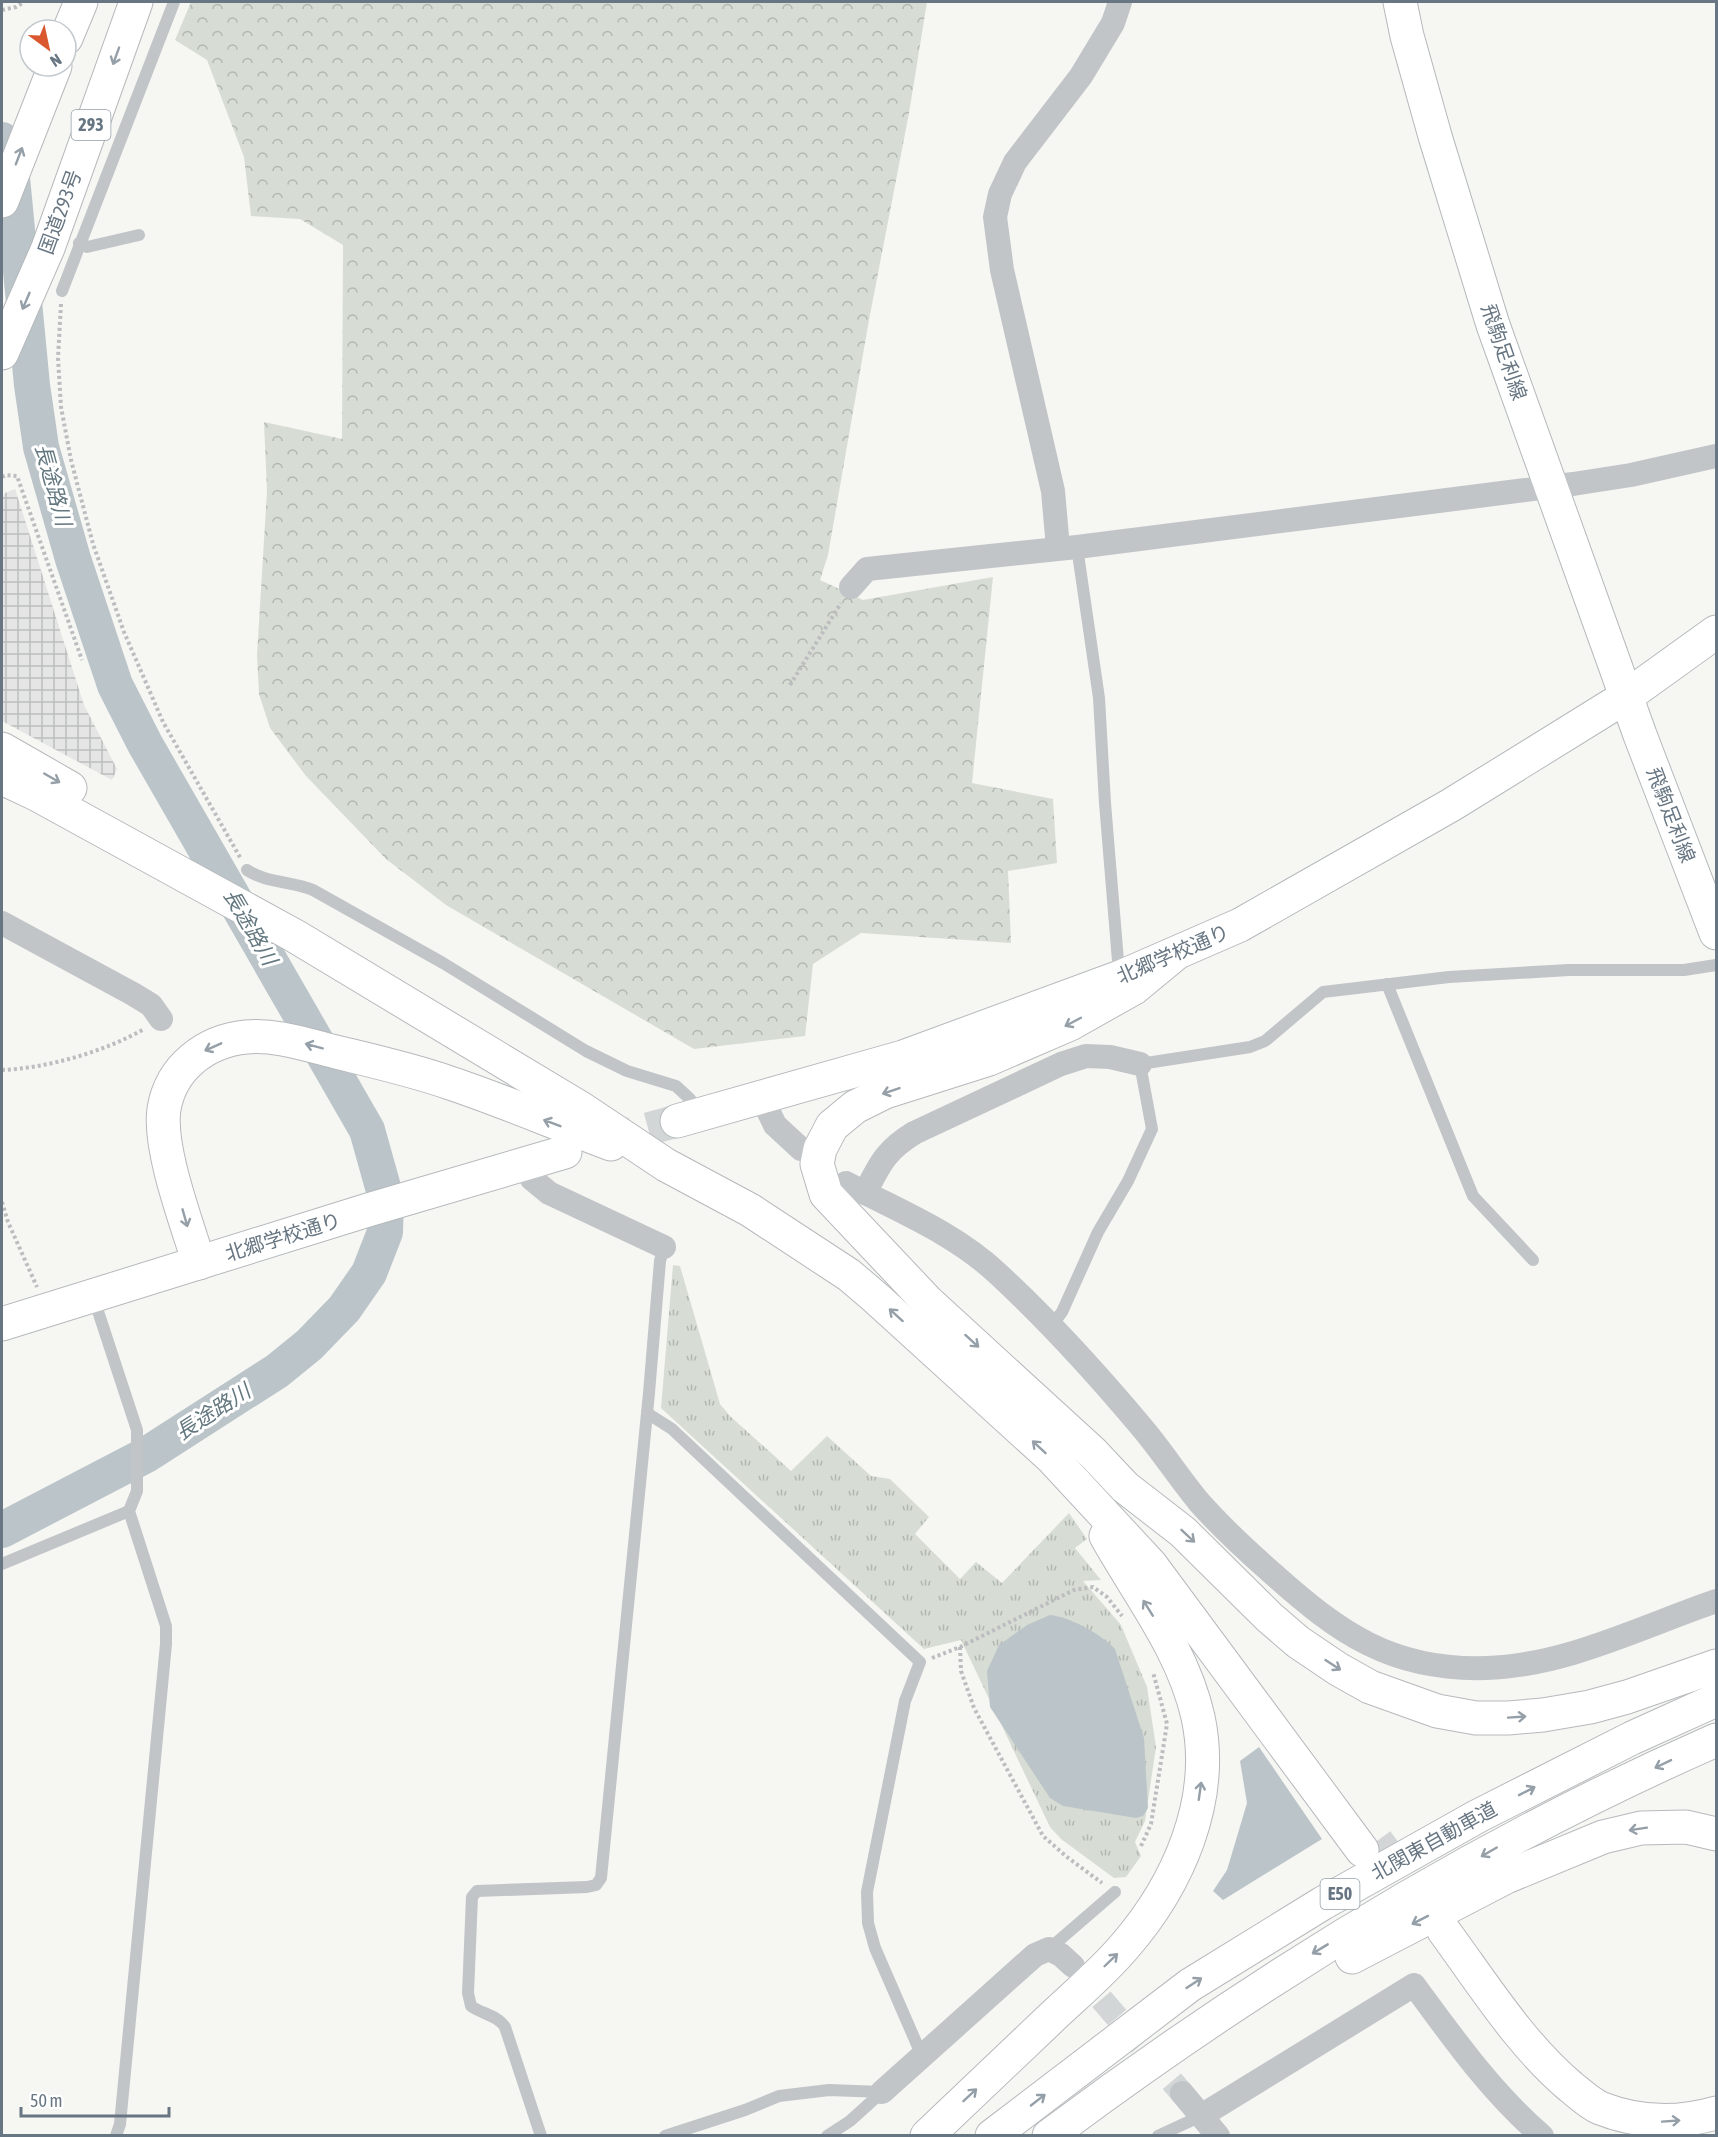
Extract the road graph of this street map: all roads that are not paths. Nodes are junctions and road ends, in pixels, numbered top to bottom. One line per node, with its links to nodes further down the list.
1 (81, 2): 6 (main road)
2 (136, 2): 10 (main road, 国道293号 / 293, one-way to 10)
3 (174, 2): 10 (lane)
4 (1120, 2): 15 (street)
5 (1400, 2): 14 (main road, 飛駒足利線)
6 (74, 18)
7 (50, 78): 8 (main road, one-way to 7)
8 (2, 201)
9 (139, 235): 10 (lane)
10 (63, 246): 11 (lane); 12 (main road, 国道293号 / 293, one-way to 12)
11 (62, 291)
12 (2, 353)
13 (1716, 456): 14 (street)
14 (1552, 487): 15 (street); 18 (main road, 飛駒足利線)
15 (1068, 547): 16 (street); 28 (lane)
16 (851, 587)
17 (1716, 632): 18 (main road)
18 (1627, 696): 25 (main road, 飛駒足利線); 26 (main road, 北郷学校通り)
19 (2, 749): 21 (main road, one-way to 21)
20 (2, 778): 21 (main road)
21 (171, 856): 24 (main road)
22 (247, 870): 33 (lane)
23 (2, 923): 30 (street)
24 (295, 926): 37 (main road); 42 (main road)
25 (1716, 933)
26 (1174, 955): 28 (main road, 北郷学校通り); 42 (main road, one-way to 42)
27 (1716, 965): 29 (lane)
28 (1123, 976): 32 (main road, 北郷学校通り)
29 (1387, 984): 31 (lane); 39 (lane)
30 (161, 1019)
31 (1140, 1064): 44 (lane); 44 (street)
32 (761, 1096): 33 (main road, 北郷学校通り); 34 (street)
33 (689, 1117)
34 (801, 1149)
35 (565, 1152): 36 (main road, 北郷学校通り)
36 (524, 1165): 38 (street); 40 (main road, 北郷学校通り)
37 (666, 1165): 40 (main road, one-way to 40); 47 (main road, one-way to 37)
38 (664, 1247): 45 (lane)
39 (1533, 1260)
40 (199, 1263): 41 (main road, 北郷学校通り)
41 (92, 1295): 43 (main road, 北郷学校通り); 48 (lane)
42 (928, 1302): 46 (main road, one-way to 46)
43 (2, 1324)
44 (1051, 1326): 50 (street)
45 (647, 1413): 58 (lane); 66 (lane)
46 (1125, 1488): 47 (main road); 51 (main road, one-way to 51)
47 (1080, 1489): 69 (main road, one-way to 47)
48 (129, 1511): 49 (lane); 65 (lane)
49 (2, 1564)
50 (1716, 1600)
51 (1716, 1666)
52 (1716, 1700): 70 (main road, 北関東自動車道 / E50, one-way to 52)
53 (1716, 1740): 59 (main road, 北関東自動車道 / E50, one-way to 59)
54 (1716, 1834): 59 (main road, one-way to 59)
55 (1115, 1892): 56 (lane)
56 (1049, 1949): 57 (street); 58 (street)
57 (1073, 1966)
58 (922, 2056): 60 (street)
59 (1108, 2091): 71 (main road, 北関東自動車道 / E50)
60 (882, 2092): 67 (lane); 68 (lane)
61 (1182, 2093): 63 (street)
62 (1716, 2113): 75 (main road, one-way to 62)
63 (1201, 2116): 72 (lane); 73 (street); 74 (street)
64 (1716, 2133): 76 (main road)
65 (116, 2136)
66 (541, 2136)
67 (665, 2136)
68 (827, 2136)
69 (927, 2136)
70 (992, 2136)
71 (1049, 2136)
72 (1158, 2136)
73 (1218, 2136)
74 (1542, 2136)
75 (1630, 2136)
76 (1707, 2136)

